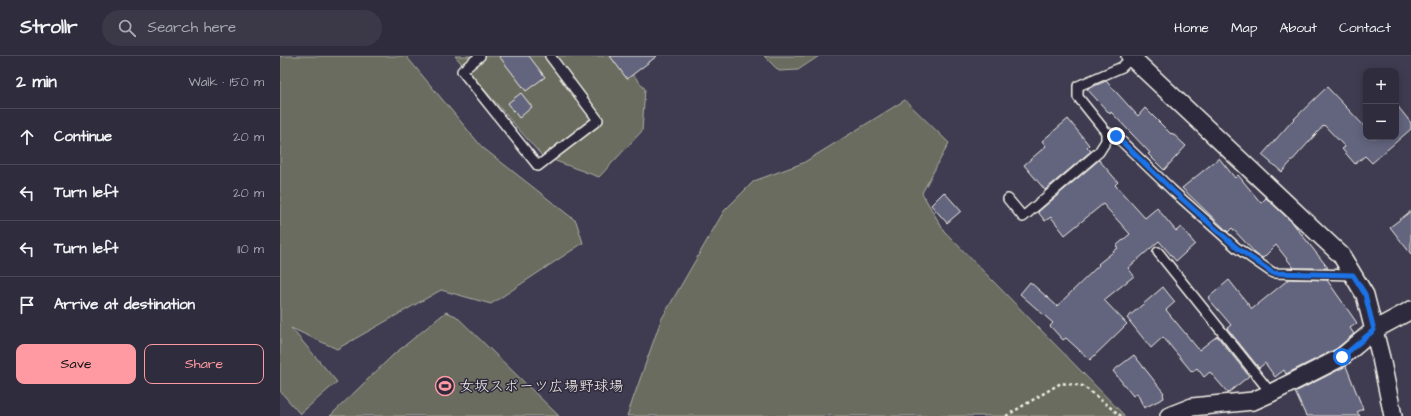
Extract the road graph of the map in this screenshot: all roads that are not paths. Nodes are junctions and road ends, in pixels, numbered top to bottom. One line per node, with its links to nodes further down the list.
1 (480, 56): 2 (lane)
2 (550, 56)
3 (1130, 57): 4 (lane); 7 (street)
4 (1106, 132): 5 (lane); 7 (lane)
5 (1008, 199)
6 (1158, 252): 10 (lane)
7 (1353, 275): 9 (street)
8 (1411, 310): 9 (street)
9 (1374, 330): 10 (street); 12 (street)
10 (1271, 393): 11 (street)
11 (1169, 416)
12 (1393, 416)

